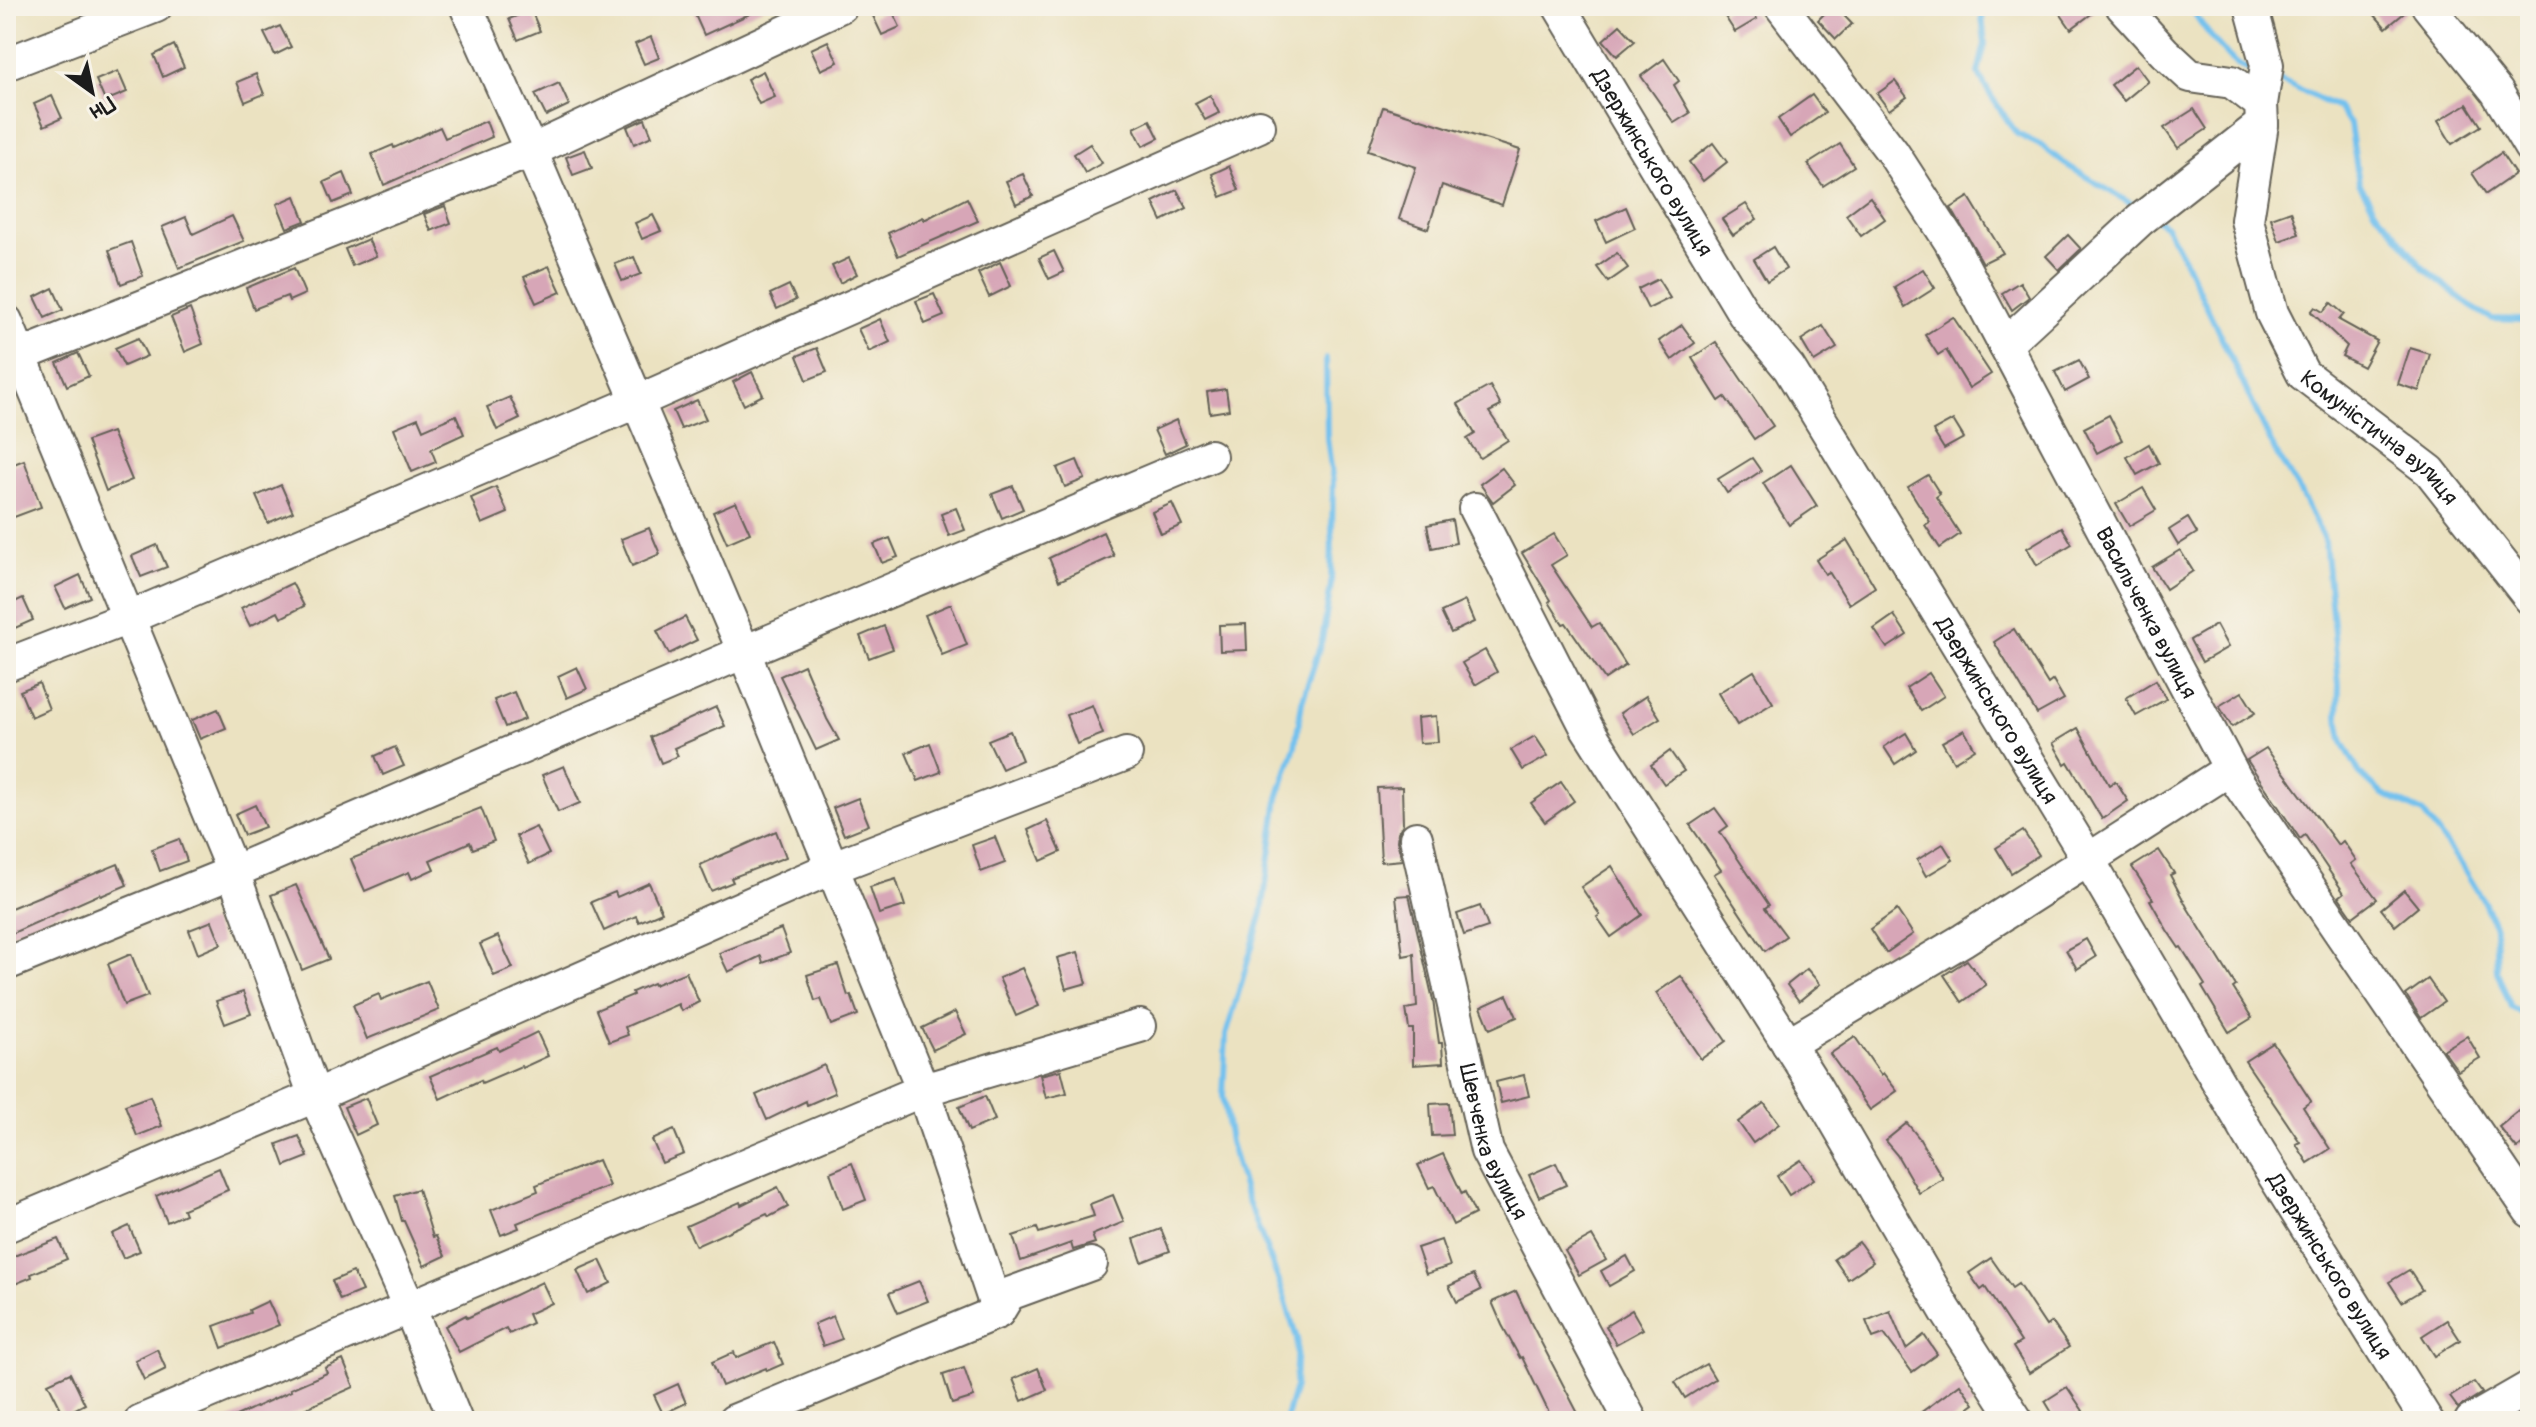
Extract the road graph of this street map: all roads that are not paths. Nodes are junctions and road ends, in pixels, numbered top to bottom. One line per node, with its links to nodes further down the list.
1 (156, 6): 9 (street)
2 (466, 6): 13 (street)
3 (841, 6): 13 (street)
4 (1559, 6): 27 (street, Дзержинського вулиця)
5 (1781, 6): 15 (street, Васильченка вулиця)
6 (2122, 6): 10 (street)
7 (2251, 6): 10 (street)
8 (2428, 6): 12 (street)
9 (6, 64)
10 (2264, 94): 15 (street); 20 (street, Комуністична вулиця)
11 (1259, 126): 17 (street)
12 (2530, 147)
13 (531, 151): 16 (street); 17 (street)
14 (6, 321): 16 (street)
15 (2005, 345): 25 (street, Васильченка вулиця)
16 (13, 363): 21 (street)
17 (636, 402): 21 (street); 22 (street)
18 (1210, 456): 22 (street)
19 (1475, 509): 32 (street)
20 (2530, 598)
21 (128, 618): 23 (street); 29 (street)
22 (744, 652): 28 (street); 29 (street)
23 (6, 665)
24 (1126, 754): 28 (street)
25 (2230, 769): 27 (street); 35 (street, Васильченка вулиця)
26 (1416, 838): 44 (street, Шевченка вулиця)
27 (2088, 859): 32 (street); 46 (street, Дзержинського вулиця)
28 (831, 868): 33 (street); 34 (street)
29 (233, 872): 30 (street); 34 (street)
30 (6, 964)
31 (1140, 1026): 33 (street)
32 (1788, 1044): 45 (street)
33 (923, 1090): 38 (street); 39 (street)
34 (315, 1096): 36 (street); 38 (street)
35 (2530, 1211)
36 (6, 1226)
37 (1091, 1264): 39 (street)
38 (410, 1309): 41 (street); 42 (street)
39 (998, 1312): 43 (street)
40 (2530, 1387): 47 (street)
41 (141, 1421)
42 (456, 1421)
43 (734, 1421)
44 (1631, 1421)
45 (2017, 1421)
46 (2427, 1421)
47 (2471, 1421)

